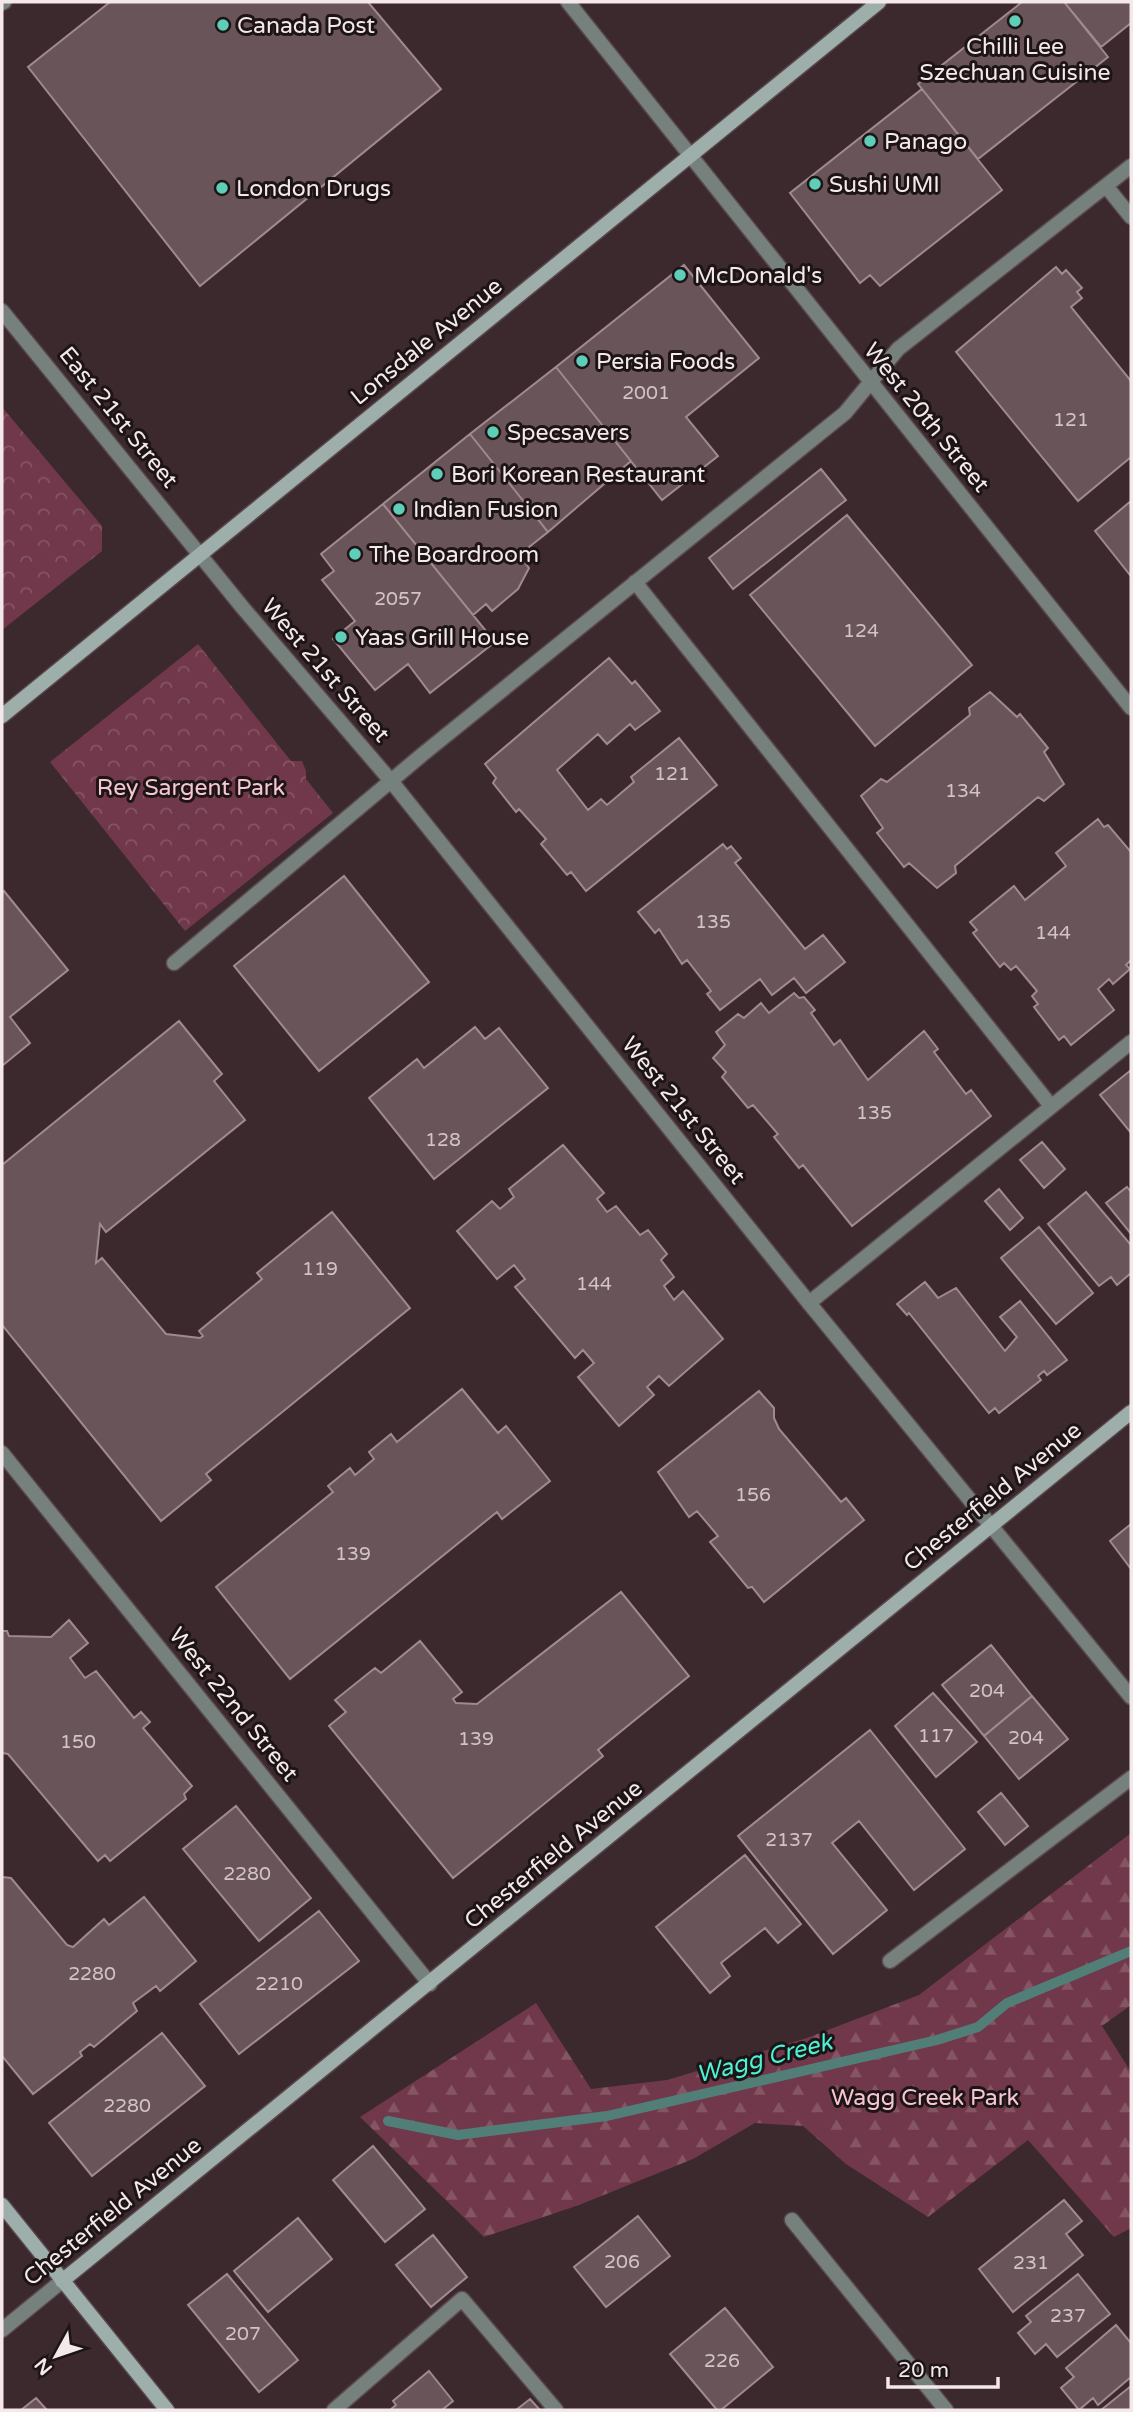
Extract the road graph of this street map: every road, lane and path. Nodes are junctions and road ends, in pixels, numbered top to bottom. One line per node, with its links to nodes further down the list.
1 (568, 2): 3 (street, West 20th Street)
2 (879, 2): 3 (street, Lonsdale Avenue)
3 (688, 155): 8 (street, West 20th Street); 9 (street, Lonsdale Avenue)
4 (1131, 166): 5 (street)
5 (1106, 186): 6 (street); 8 (street)
6 (1131, 217)
7 (2, 311): 9 (street, East 21st Street)
8 (869, 381): 10 (street); 11 (street, West 20th Street)
9 (201, 554): 12 (street, Lonsdale Avenue); 13 (street, West 21st Street)
10 (635, 582): 13 (street); 16 (street)
11 (1131, 708)
12 (2, 716)
13 (391, 781): 14 (street); 17 (street, West 21st Street)
14 (174, 962)
15 (1131, 1042): 16 (street)
16 (1052, 1107): 17 (street)
17 (809, 1303): 20 (street, West 21st Street)
18 (1131, 1412): 20 (street, Chesterfield Avenue)
19 (2, 1453): 24 (street, West 22nd Street)
20 (991, 1526): 21 (street, West 21st Street); 24 (street, Chesterfield Avenue)
21 (1131, 1697)
22 (1131, 1778): 23 (street)
23 (890, 1961)
24 (430, 1984): 27 (street, Chesterfield Avenue)
25 (2, 2206): 27 (street)
26 (792, 2220): 32 (street)
27 (62, 2281): 28 (street, Chesterfield Avenue); 29 (street)
28 (2, 2330)
29 (167, 2410)
30 (334, 2410): 31 (street)
31 (556, 2410)
32 (946, 2410)

